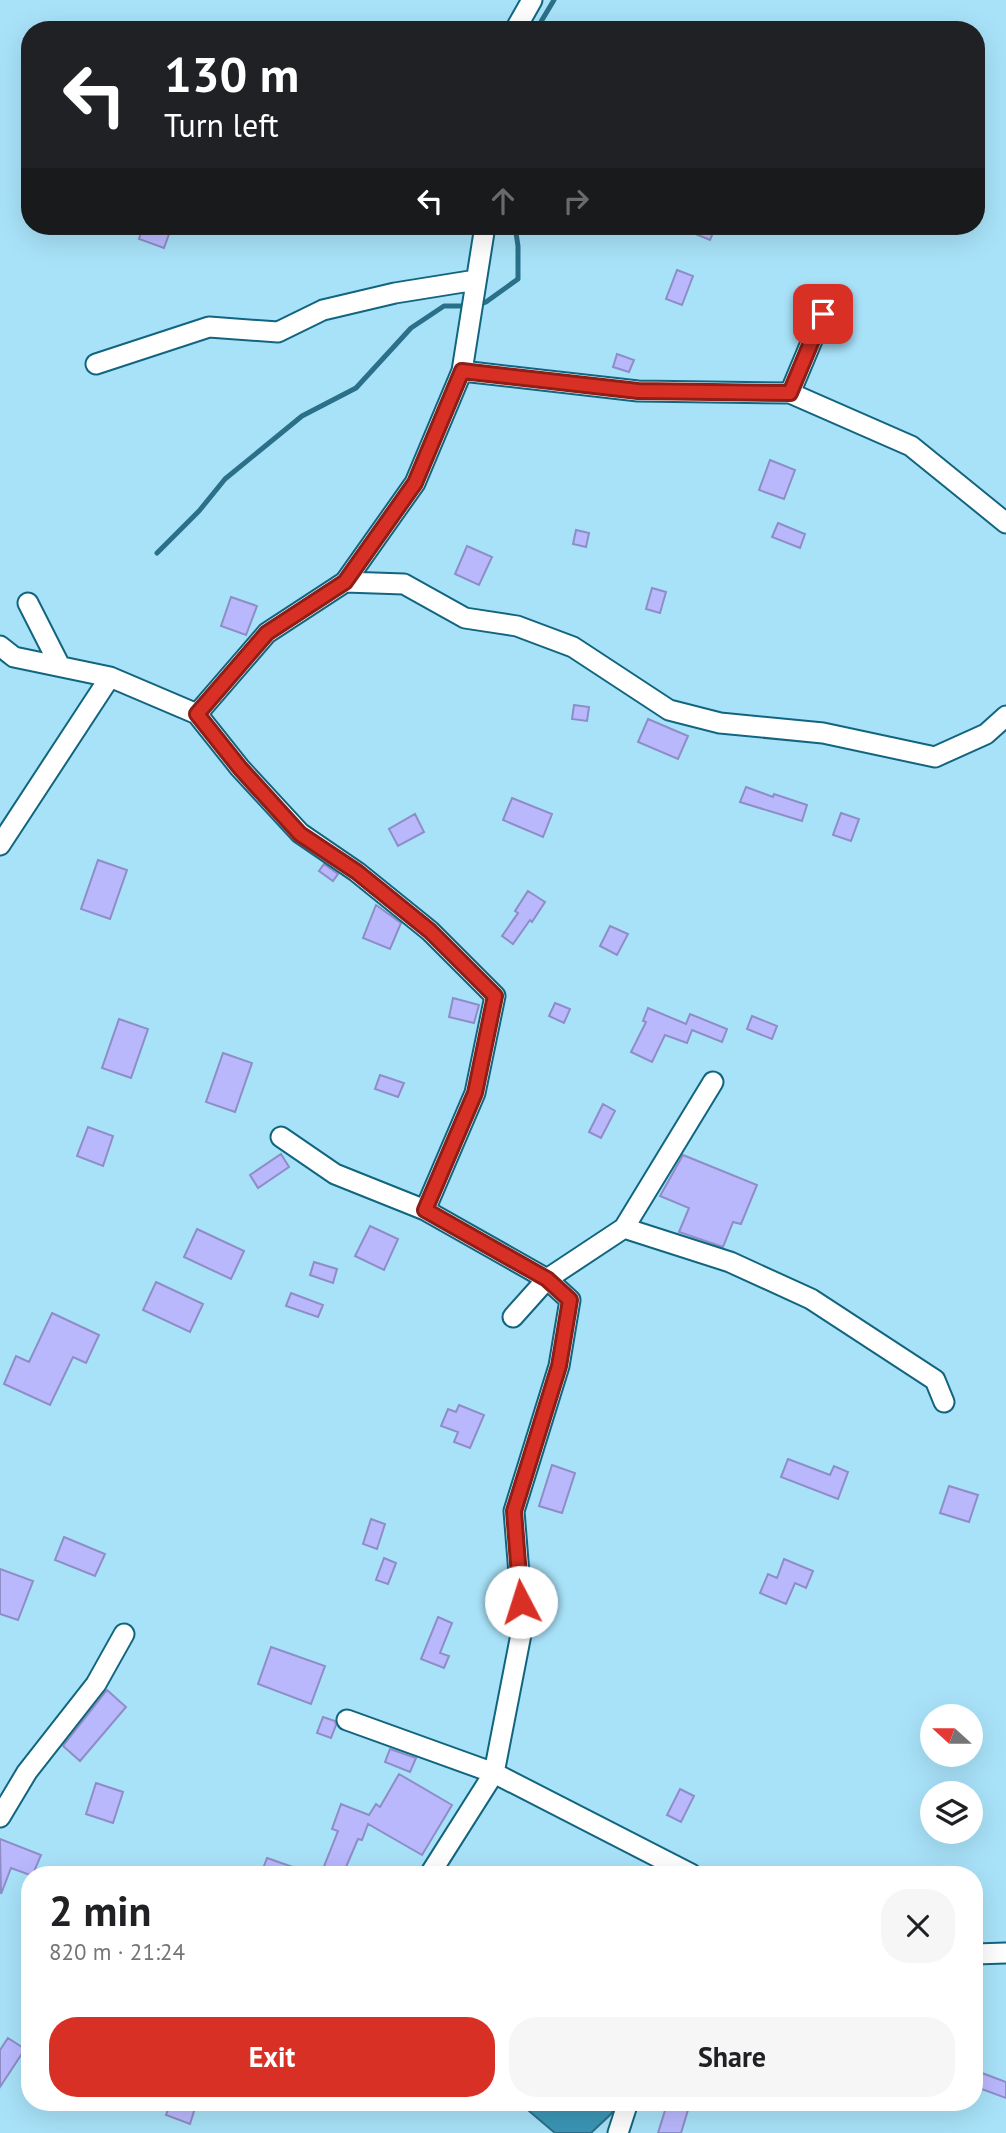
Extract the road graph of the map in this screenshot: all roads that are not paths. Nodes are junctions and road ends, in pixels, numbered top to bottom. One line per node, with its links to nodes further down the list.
1 (532, 0): 2 (street)
2 (520, 21)
3 (484, 235): 4 (street)
4 (476, 280): 6 (street); 7 (street)
5 (823, 314): 8 (street)
6 (96, 364)
7 (462, 371): 8 (street); 10 (street)
8 (790, 393): 9 (street)
9 (1006, 523)
10 (345, 582): 15 (street); 16 (street)
11 (28, 603): 13 (street)
12 (0, 646): 13 (street)
13 (60, 666): 14 (street)
14 (110, 677): 15 (street); 17 (street)
15 (197, 714): 20 (street)
16 (1006, 716)
17 (0, 845)
18 (713, 1082): 21 (street)
19 (281, 1138): 20 (street)
20 (425, 1210): 22 (street)
21 (624, 1228): 22 (street); 24 (street)
22 (547, 1279): 23 (street); 27 (street)
23 (513, 1317)
24 (944, 1402)
25 (124, 1634): 28 (street)
26 (347, 1720): 27 (street)
27 (494, 1773): 29 (street); 30 (street)
28 (0, 1817)
29 (435, 1866)
30 (676, 1866)
31 (1006, 1953): 32 (street)
32 (983, 1954)
33 (625, 2111): 34 (street)
34 (618, 2133)

